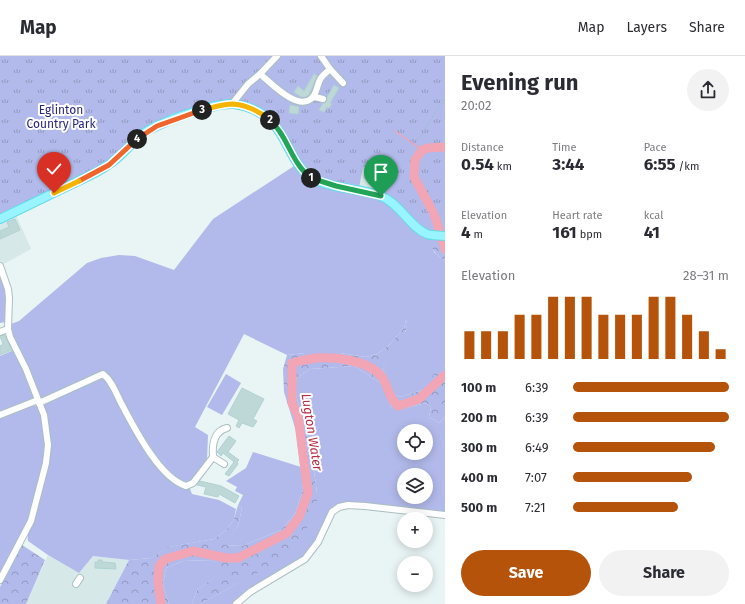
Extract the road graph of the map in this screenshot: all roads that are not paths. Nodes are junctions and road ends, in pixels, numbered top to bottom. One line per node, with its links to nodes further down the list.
1 (277, 56): 4 (street)
2 (321, 56): 3 (street)
3 (330, 69): 5 (street); 6 (street)
4 (260, 74): 6 (street); 8 (street)
5 (343, 83)
6 (312, 98): 7 (street)
7 (323, 99)
8 (232, 104): 9 (main road); 10 (main road)
9 (0, 219)
10 (441, 236)
11 (0, 266): 13 (street)
12 (0, 325): 13 (street)
13 (8, 326): 14 (street); 15 (street)
14 (0, 332)
15 (38, 402): 16 (street); 18 (street); 22 (street)
16 (0, 415)
17 (227, 428): 18 (street)
18 (213, 457): 19 (street)
19 (224, 464)
20 (445, 515): 24 (street)
21 (80, 578): 23 (street)
22 (0, 580)
23 (76, 584)
24 (236, 604)

